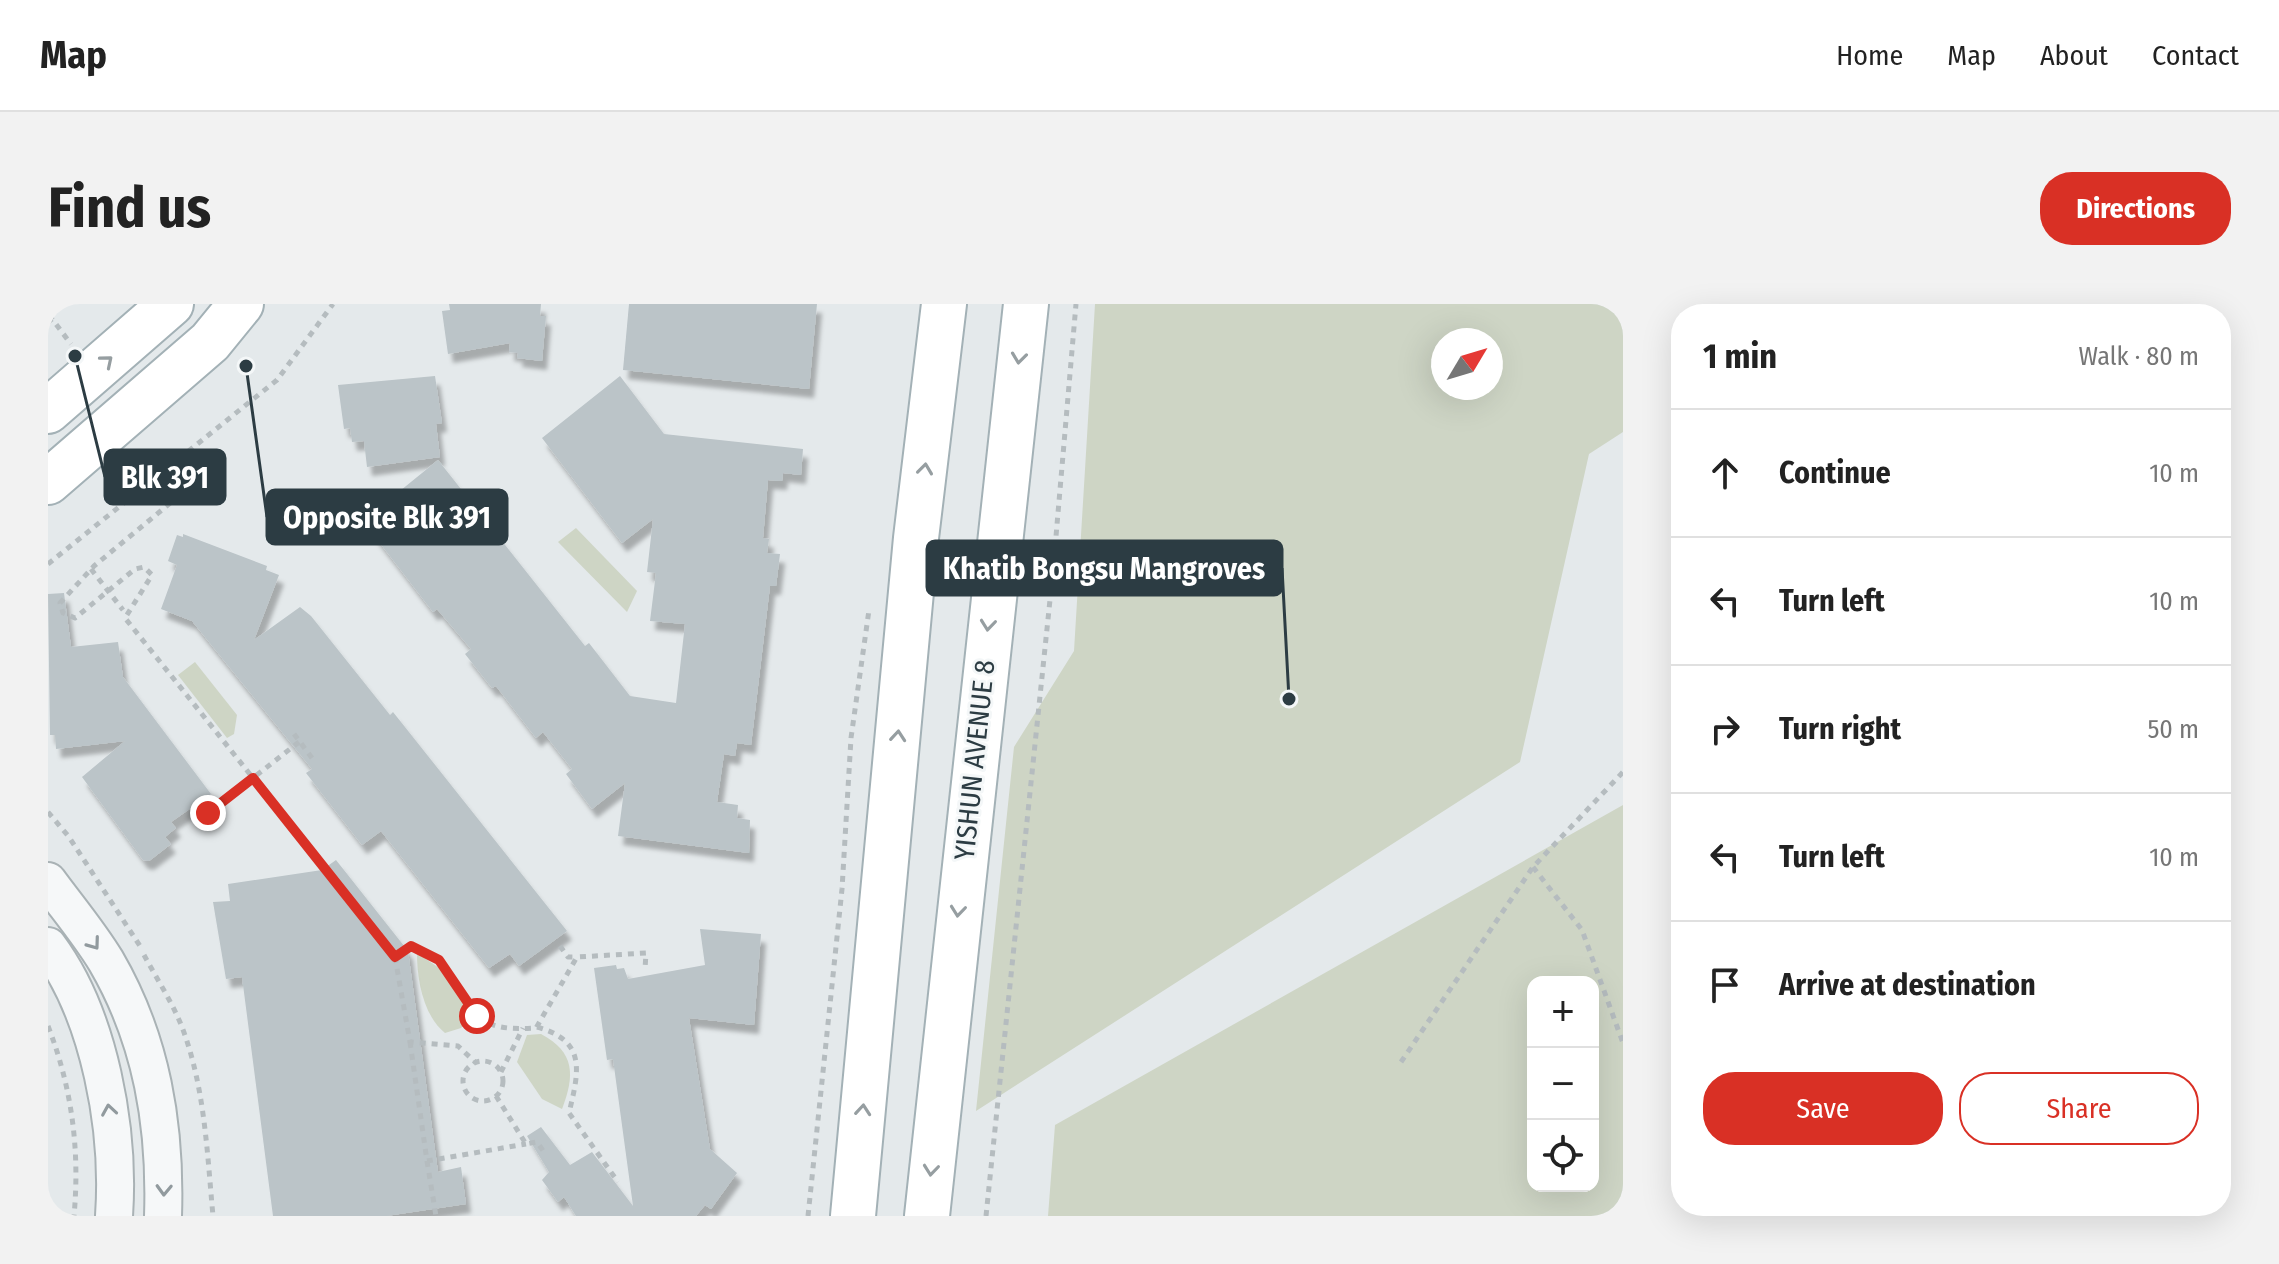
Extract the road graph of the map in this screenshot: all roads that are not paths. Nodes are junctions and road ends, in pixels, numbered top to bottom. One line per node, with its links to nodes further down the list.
1 (171, 304): 5 (main road, one-way to 1)
2 (241, 304): 6 (main road)
3 (944, 304): 11 (main road, one-way to 3)
4 (1026, 304): 12 (main road, YISHUN AVENUE 8, one-way to 12)
5 (48, 411)
6 (48, 482)
7 (48, 881): 10 (street, one-way to 10)
8 (48, 946): 9 (street, one-way to 8)
9 (114, 1216)
10 (163, 1216)
11 (853, 1216)
12 (927, 1216)

